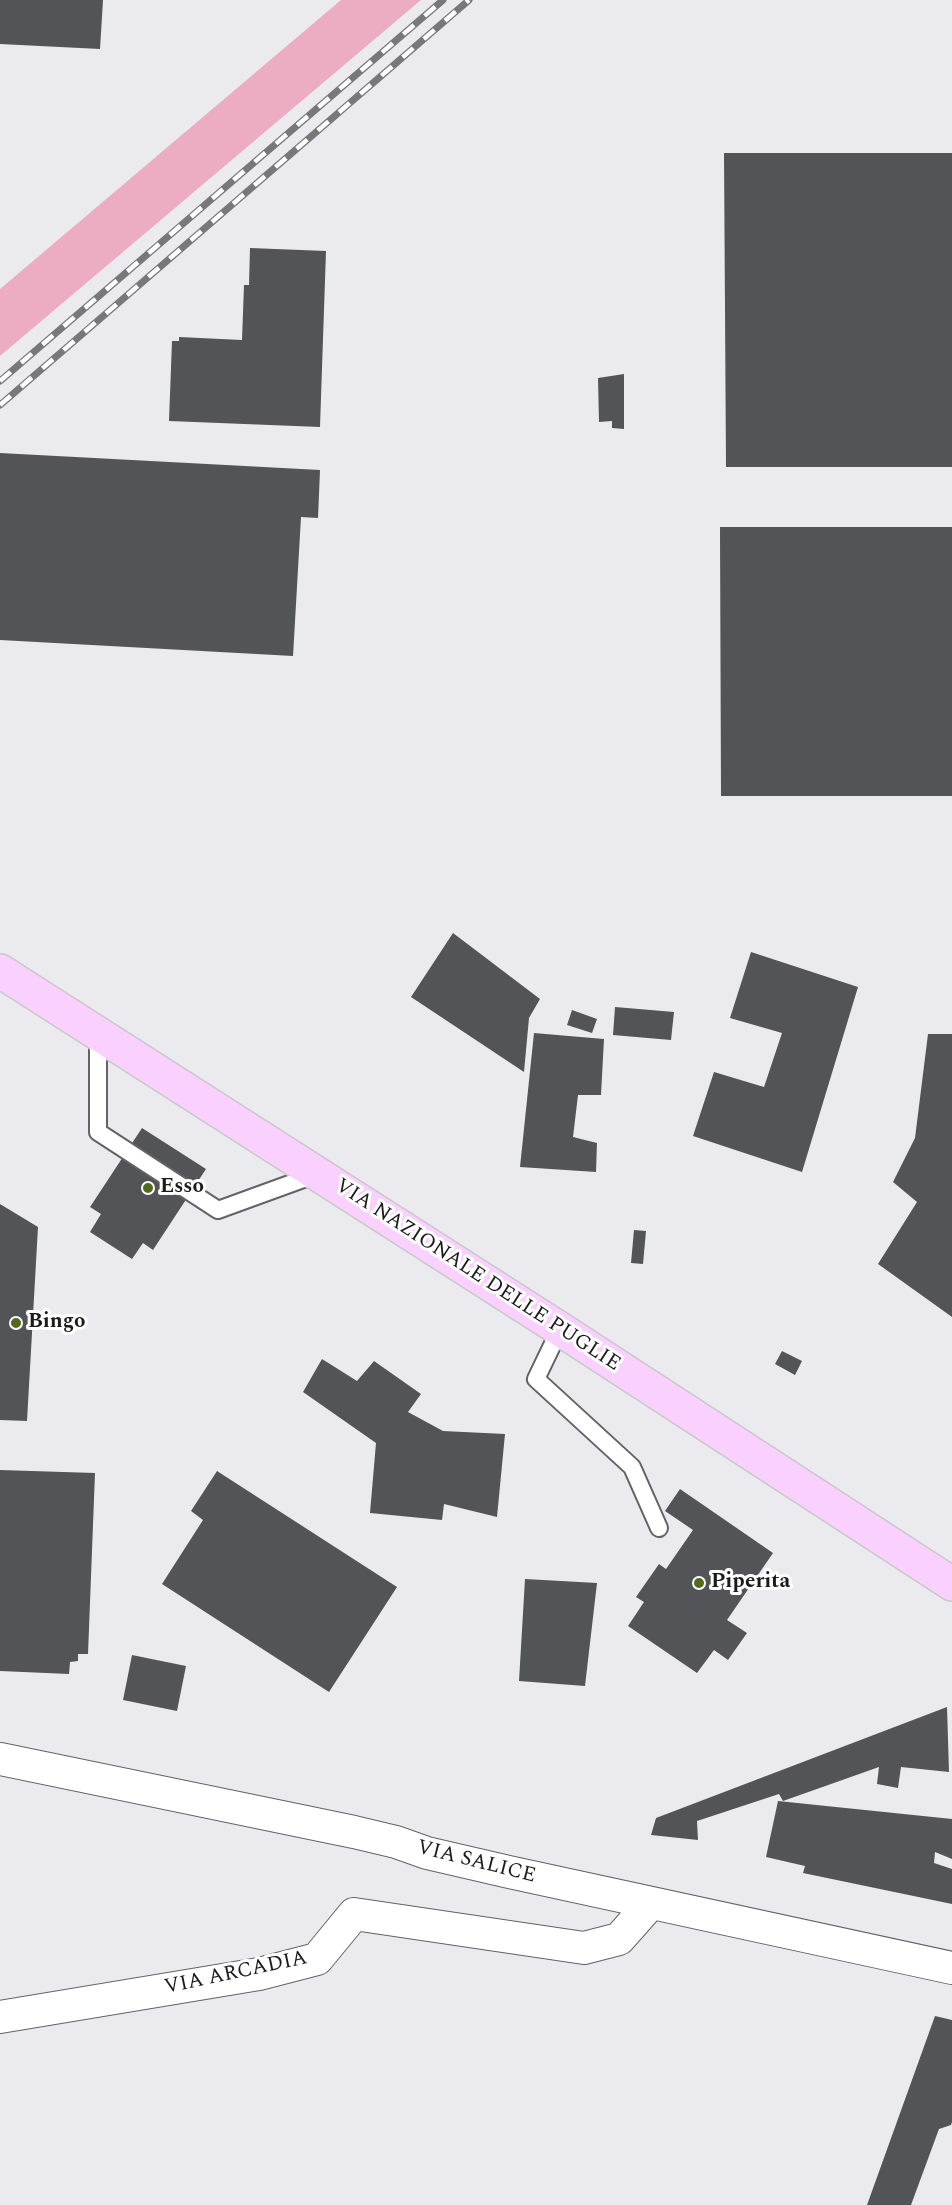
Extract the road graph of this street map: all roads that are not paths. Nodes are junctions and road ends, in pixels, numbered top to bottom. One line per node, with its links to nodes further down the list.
1 (0, 971): 2 (main road, VIA NAZIONALE DELLE PUGLIE)
2 (98, 1034): 3 (main road, VIA NAZIONALE DELLE PUGLIE); 3 (lane)
3 (317, 1174): 4 (main road, VIA NAZIONALE DELLE PUGLIE)
4 (560, 1329): 5 (lane); 6 (main road, VIA NAZIONALE DELLE PUGLIE)
5 (659, 1528)
6 (952, 1584)
7 (0, 1759): 8 (street, VIA SALICE)
8 (650, 1904): 9 (street, VIA SALICE); 10 (street, VIA ARCADIA)
9 (952, 1968)
10 (0, 2017)

